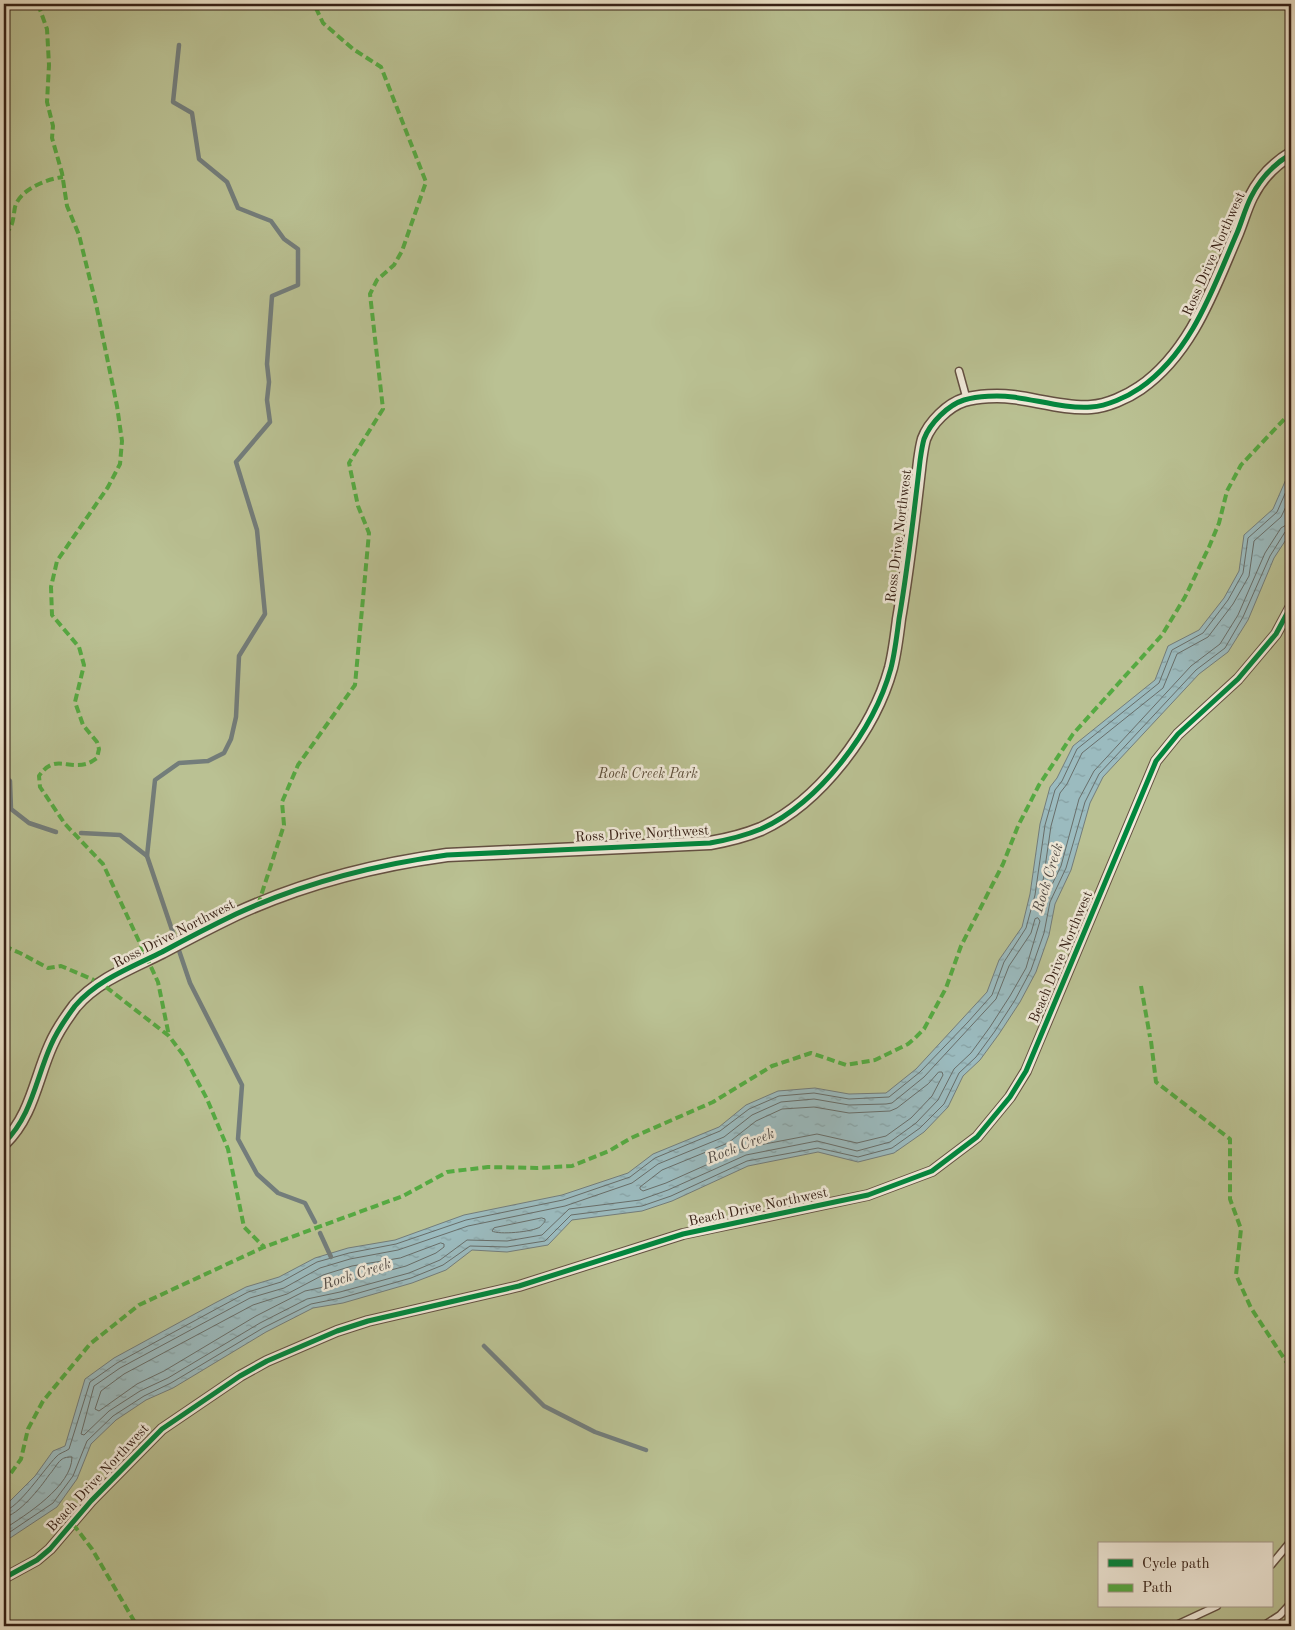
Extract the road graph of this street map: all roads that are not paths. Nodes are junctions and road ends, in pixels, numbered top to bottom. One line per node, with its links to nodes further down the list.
1 (1291, 154): 3 (street, Ross Drive Northwest)
2 (959, 371): 3 (lane)
3 (967, 400): 5 (street, Ross Drive Northwest)
4 (1291, 606): 8 (street, Beach Drive Northwest)
5 (4, 1143)
6 (1291, 1541): 7 (lane)
7 (1272, 1564)
8 (4, 1578)
9 (1291, 1603): 12 (lane)
10 (1212, 1608): 11 (lane)
11 (1174, 1626)
12 (1263, 1626)

